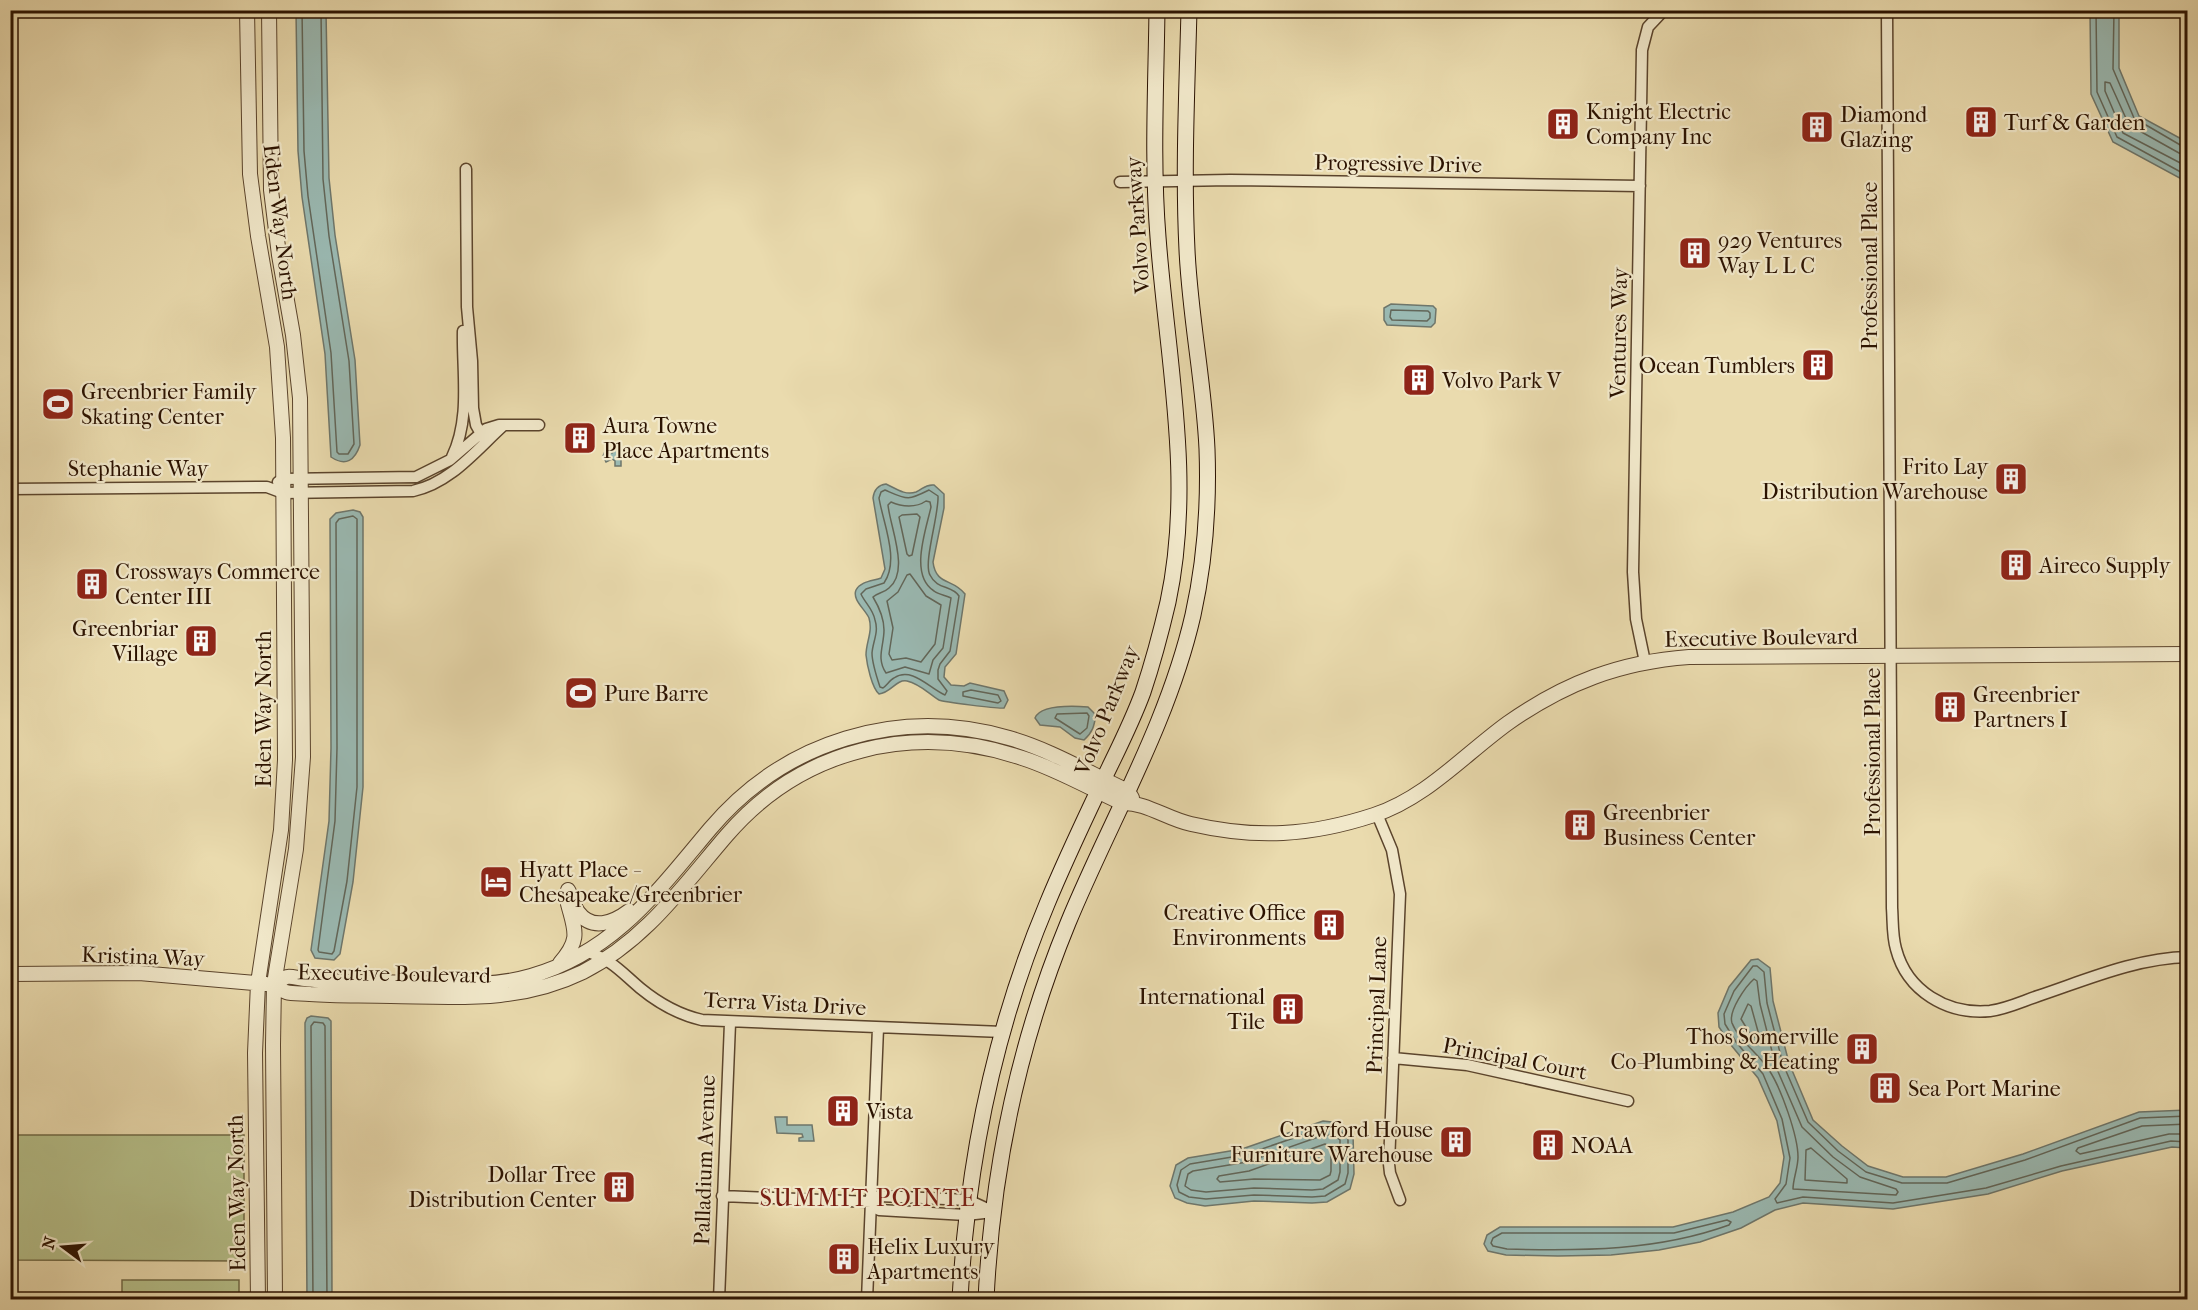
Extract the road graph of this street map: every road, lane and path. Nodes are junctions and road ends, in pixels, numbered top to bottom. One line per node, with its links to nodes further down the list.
1 (247, 10): 17 (street, Eden Way North)
2 (269, 10): 18 (street, Eden Way North)
3 (1157, 10): 9 (main road, Volvo Parkway)
4 (1189, 10): 8 (main road)
5 (1664, 10): 11 (street, Ventures Way)
6 (1887, 10): 23 (street, Professional Place)
7 (466, 169): 12 (street)
8 (1186, 180): 9 (street, Progressive Drive); 11 (street, Progressive Drive); 26 (main road)
9 (1155, 181): 10 (street, Progressive Drive); 25 (main road, Volvo Parkway)
10 (1120, 182)
11 (1640, 186): 24 (street, Ventures Way)
12 (467, 307): 13 (street); 15 (street)
13 (463, 367): 15 (street); 16 (street)
14 (539, 425): 15 (street, Stephanie Way)
15 (480, 440): 16 (street, Stephanie Way); 18 (street, Stephanie Way)
16 (450, 460): 18 (street, Stephanie Way)
17 (283, 479): 18 (street, Stephanie Way); 19 (street, Stephanie Way); 21 (street, Eden Way North)
18 (301, 486): 21 (street, Stephanie Way); 35 (street, Eden Way North)
19 (267, 487): 20 (street, Stephanie Way); 21 (street, Stephanie Way)
20 (10, 489)
21 (283, 493): 34 (street, Eden Way North)
22 (2187, 654): 23 (street, Executive Boulevard)
23 (1891, 655): 24 (street, Executive Boulevard); 30 (street, Professional Place)
24 (1645, 662): 27 (street, Executive Boulevard)
25 (1101, 785): 26 (street, Executive Boulevard); 28 (street, Executive Boulevard); 31 (street, Executive Boulevard); 38 (main road, Volvo Parkway)
26 (1128, 799): 27 (street, Executive Boulevard); 45 (main road)
27 (1377, 814): 39 (street, Principal Lane)
28 (658, 891): 29 (street, Executive Boulevard); 32 (street)
29 (586, 951): 31 (street, Terra Vista Drive); 32 (street, Executive Boulevard)
30 (2187, 957)
31 (606, 958): 35 (street, Executive Boulevard); 36 (street, Terra Vista Drive)
32 (556, 967): 35 (street, Executive Boulevard)
33 (10, 974): 34 (street, Kristina Way)
34 (258, 983): 35 (street, Kristina Way); 46 (street, Eden Way North)
35 (274, 984): 47 (street, Eden Way North)
36 (730, 1023): 37 (street, Terra Vista Drive); 41 (street, Palladium Avenue)
37 (878, 1028): 38 (street, Terra Vista Drive); 43 (street)
38 (1003, 1032): 44 (main road, Volvo Parkway)
39 (1393, 1058): 40 (street, Principal Court); 42 (street, Principal Lane)
40 (1628, 1101)
41 (722, 1196): 43 (street); 48 (street, Palladium Avenue)
42 (1400, 1200)
43 (871, 1202): 44 (street); 49 (street)
44 (967, 1207): 45 (street); 50 (main road, Volvo Parkway)
45 (994, 1212): 51 (main road)
46 (258, 1299)
47 (275, 1299)
48 (718, 1299)
49 (867, 1299)
50 (960, 1299)
51 (986, 1299)

